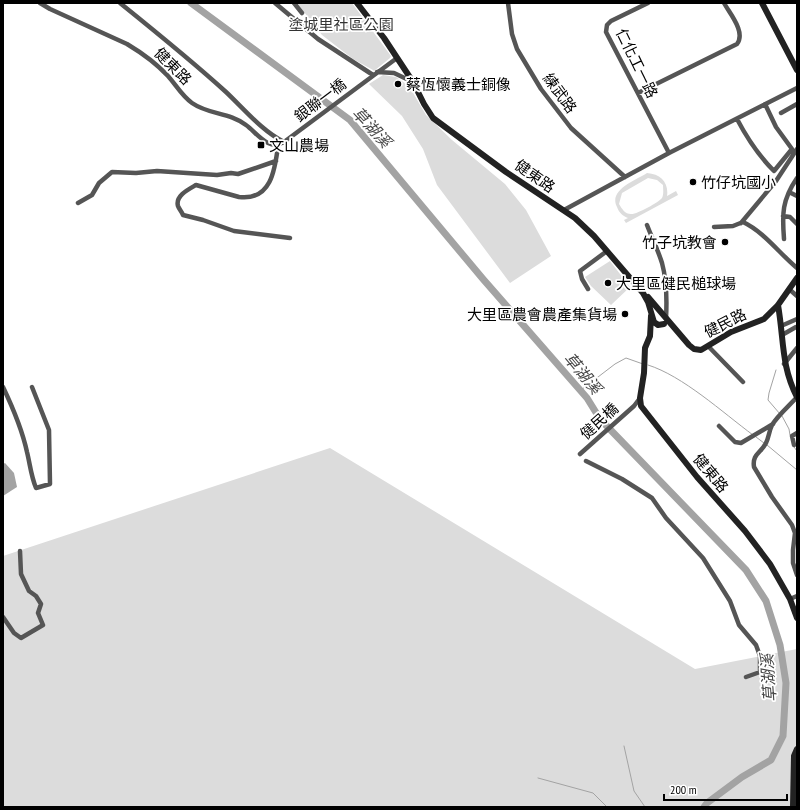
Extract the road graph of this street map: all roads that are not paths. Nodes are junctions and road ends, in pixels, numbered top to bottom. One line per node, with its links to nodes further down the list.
1 (40, 3): 22 (street, 健東路)
2 (120, 3): 21 (street)
3 (275, 3): 13 (street)
4 (294, 3): 10 (street)
5 (357, 3): 11 (street, 健東路)
6 (508, 3): 26 (street, 練武路)
7 (648, 3): 16 (street, 仁化工一路)
8 (724, 3): 16 (street)
9 (762, 3): 12 (street)
10 (302, 13)
11 (397, 58): 13 (street); 14 (street, 健東路)
12 (797, 70)
13 (374, 74): 14 (street); 21 (street, 銀聯一橋)
14 (413, 82): 32 (street, 健東路)
15 (797, 88): 17 (street)
16 (638, 93): 24 (street, 仁化工一路)
17 (765, 104): 20 (street); 20 (street)
18 (797, 104): 19 (street)
19 (781, 113)
20 (736, 119): 24 (street)
21 (284, 142): 22 (street)
22 (278, 146): 25 (street)
23 (797, 149): 34 (street)
24 (669, 153): 26 (street)
25 (276, 161): 31 (street); 38 (street)
26 (625, 177): 32 (street)
27 (797, 178): 28 (street)
28 (795, 186): 29 (street)
29 (789, 192): 30 (street); 33 (street)
30 (797, 196)
31 (78, 204)
32 (564, 210): 40 (street, 健東路)
33 (783, 216): 35 (street); 39 (street)
34 (741, 222): 37 (street); 41 (street)
35 (797, 224)
36 (647, 225): 50 (street)
37 (714, 227)
38 (290, 238)
39 (784, 239)
40 (607, 251): 43 (street); 45 (street, 健東路)
41 (797, 268)
42 (797, 278): 44 (street, 健民路)
43 (588, 289)
44 (789, 289): 46 (street); 47 (street, 健民路)
45 (643, 293): 48 (street, 健東路); 50 (street, 健東路)
46 (797, 296)
47 (778, 305): 51 (street); 55 (street, 健民路)
48 (651, 310): 50 (street, 健東路); 53 (street, 健東路)
49 (795, 320): 51 (street); 52 (street)
50 (665, 321): 53 (street); 55 (street, 健民路)
51 (781, 326): 54 (street)
52 (796, 328): 54 (street)
53 (650, 336): 62 (street, 健東路)
54 (782, 336): 57 (street)
55 (708, 346): 58 (street)
56 (797, 348): 57 (street)
57 (784, 364): 61 (street)
58 (743, 382)
59 (3, 387): 60 (street)
60 (32, 387)
61 (797, 397): 63 (street)
62 (640, 398): 67 (street, 健民橋); 72 (street, 健東路)
63 (773, 424): 64 (street); 70 (street)
64 (719, 426)
65 (797, 433): 66 (street)
66 (794, 446)
67 (580, 454)
68 (586, 461): 75 (street)
69 (20, 550): 73 (street)
70 (797, 575)
71 (797, 596): 72 (street)
72 (790, 598): 74 (street, 健東路)
73 (3, 617)
74 (797, 618)
75 (746, 677)
76 (797, 749): 77 (street)
77 (793, 807)

